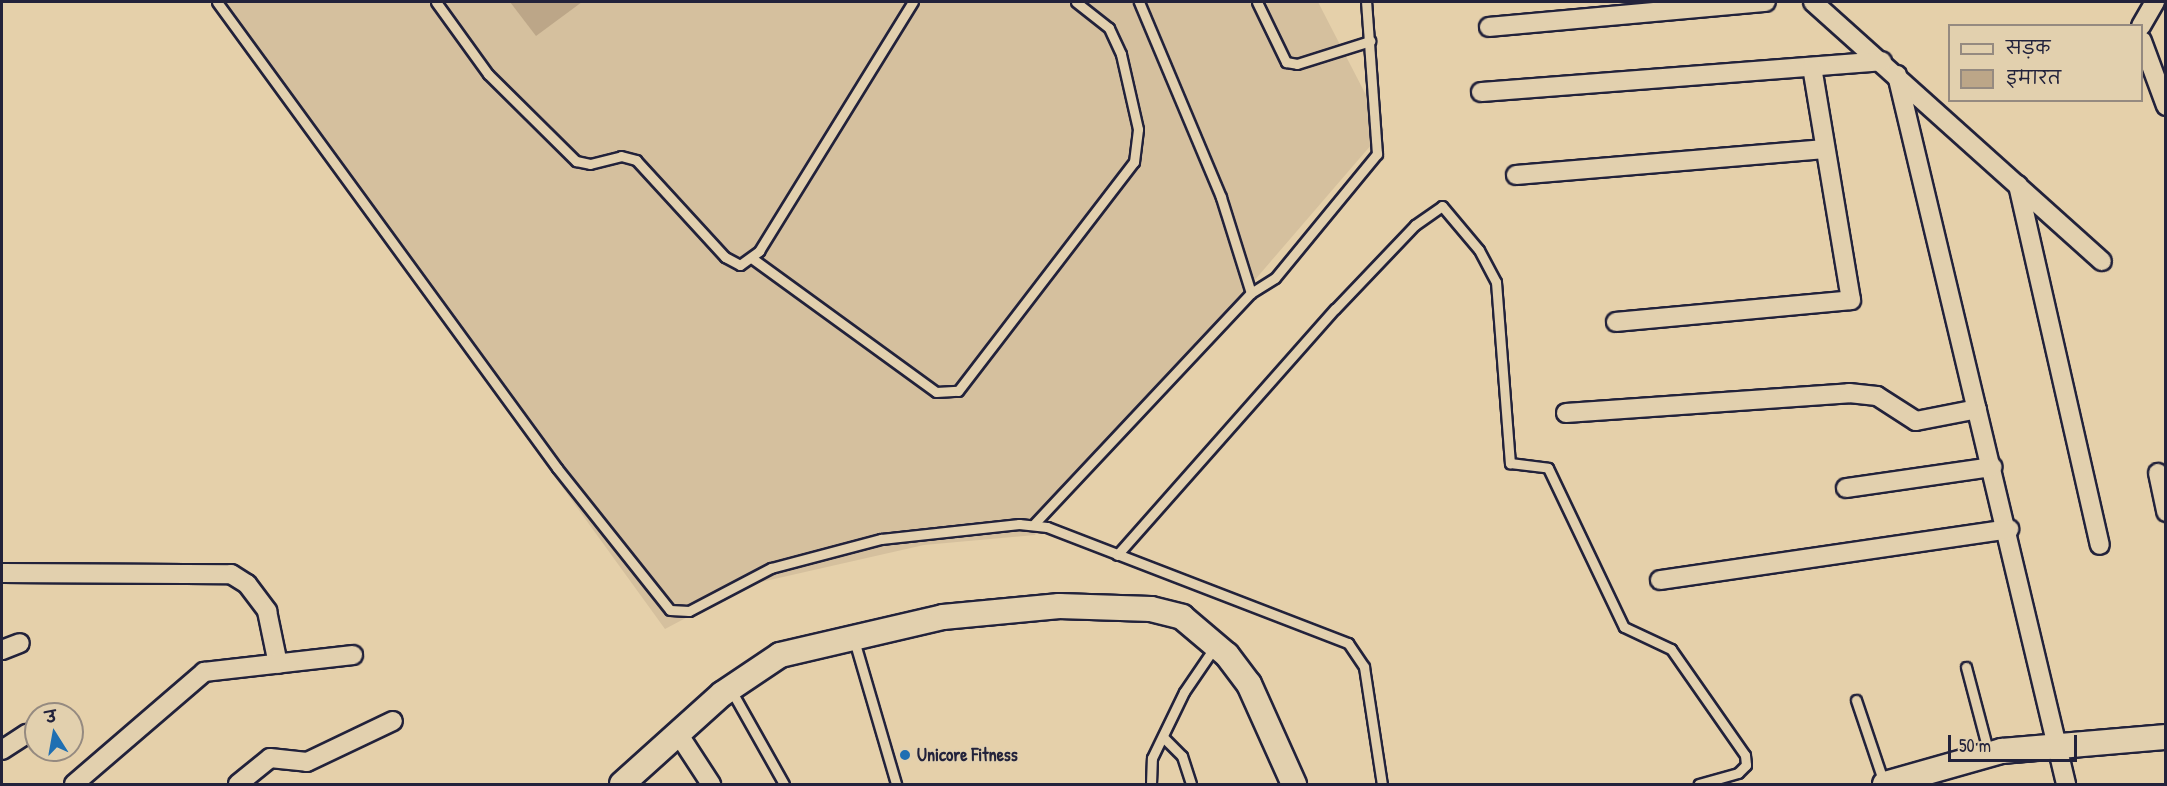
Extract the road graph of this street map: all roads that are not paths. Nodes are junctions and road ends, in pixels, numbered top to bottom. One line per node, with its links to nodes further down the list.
1 (217, 2): 33 (lane)
2 (436, 2): 23 (lane)
3 (913, 2): 23 (lane)
4 (1076, 2): 23 (lane)
5 (1139, 2): 25 (lane)
6 (1257, 2): 13 (lane)
7 (1366, 2): 13 (lane)
8 (1766, 2): 12 (street)
9 (1813, 2): 15 (street)
10 (2155, 2): 11 (street)
11 (2142, 24)
12 (1489, 27)
13 (1370, 40): 25 (lane)
14 (2143, 44): 19 (street)
15 (1882, 61): 16 (street); 17 (street)
16 (1812, 67): 18 (street); 20 (street)
17 (1897, 75): 22 (street); 27 (street)
18 (1481, 92)
19 (2166, 106)
20 (1825, 149): 21 (street); 26 (street)
21 (1516, 175)
22 (2018, 185): 24 (street); 35 (street)
23 (753, 259)
24 (2102, 261)
25 (1251, 293): 33 (lane)
26 (1616, 322)
27 (1977, 409): 28 (street); 29 (street)
28 (1566, 413)
29 (1992, 466): 31 (street); 34 (street)
30 (2158, 473): 32 (street)
31 (1846, 488)
32 (2166, 512)
33 (1034, 524): 36 (lane)
34 (2009, 529): 38 (street); 53 (street)
35 (2100, 546)
36 (1118, 555): 66 (lane); 67 (lane)
37 (2, 573): 44 (street)
38 (1660, 580)
39 (853, 638): 41 (street); 46 (street); 63 (lane)
40 (20, 644): 42 (street)
41 (1216, 646): 51 (lane); 65 (street)
42 (2, 650)
43 (353, 655): 44 (street)
44 (278, 664): 58 (street)
45 (1966, 667): 55 (lane)
46 (730, 688): 49 (street); 62 (lane)
47 (1856, 700): 68 (lane)
48 (393, 721): 56 (street)
49 (679, 735): 60 (street); 61 (street)
50 (24, 736): 54 (street)
51 (1163, 737): 57 (lane); 64 (lane)
52 (2166, 737): 53 (street)
53 (2057, 742): 55 (street); 69 (street)
54 (2, 750)
55 (1989, 755): 68 (street)
56 (258, 778): 59 (street)
57 (1150, 783)
58 (74, 784)
59 (238, 784)
60 (622, 784)
61 (711, 784)
62 (784, 784)
63 (896, 784)
64 (1191, 784)
65 (1294, 784)
66 (1382, 784)
67 (1699, 784)
68 (1885, 784)
69 (2066, 784)

